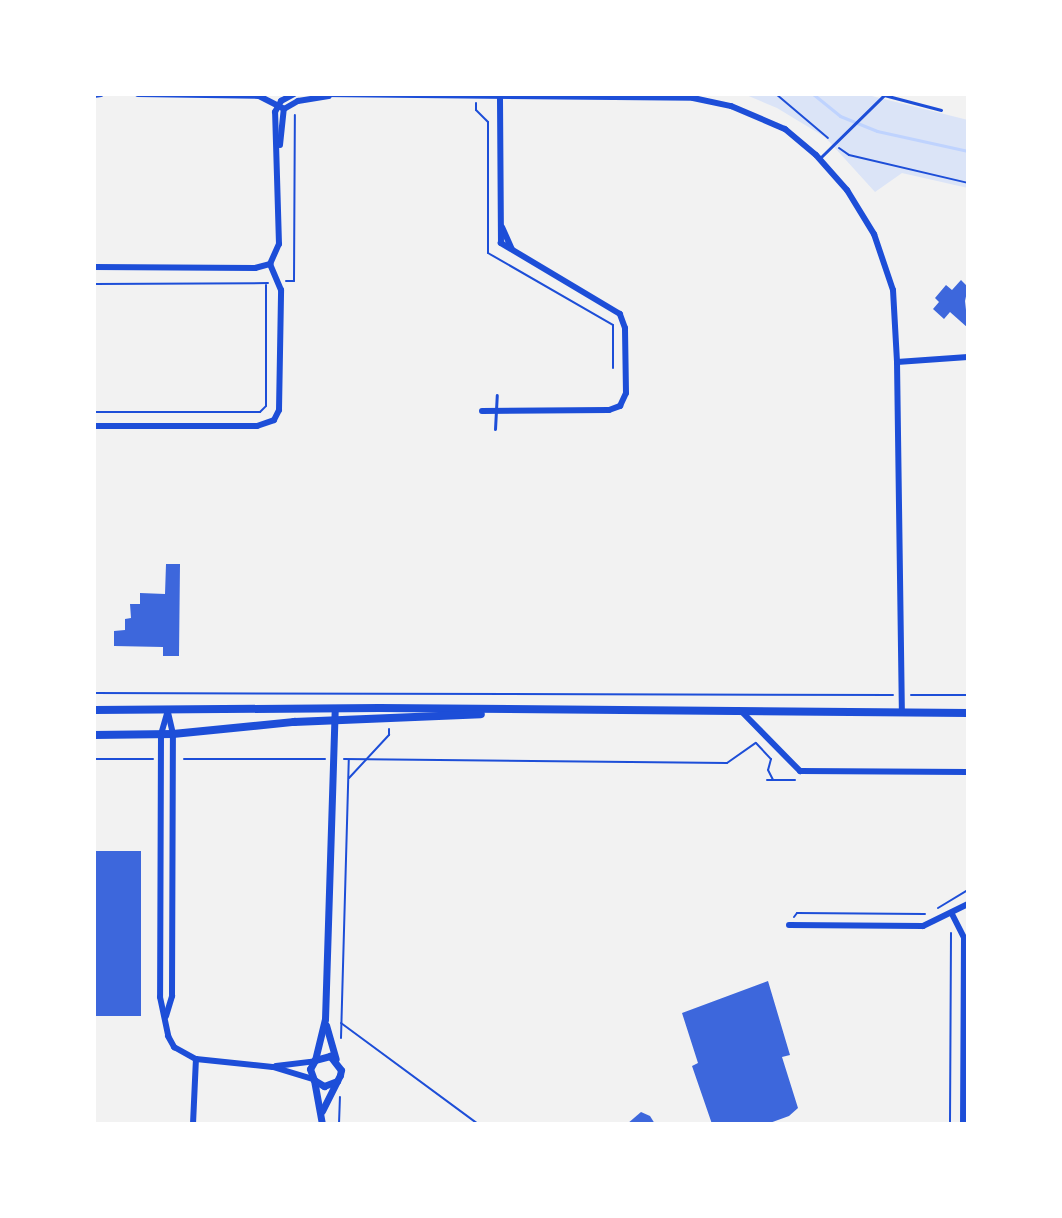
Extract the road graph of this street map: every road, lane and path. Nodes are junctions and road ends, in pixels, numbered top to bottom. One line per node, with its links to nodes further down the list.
1 (101, 94): 7 (street)
2 (138, 94): 10 (street)
3 (324, 94): 8 (street)
4 (475, 94): 5 (street); 8 (street); 22 (path)
5 (500, 94): 13 (street); 26 (street)
6 (776, 94): 12 (path)
7 (94, 95)
8 (337, 95): 9 (street)
9 (294, 98): 10 (street); 17 (path)
10 (281, 107): 15 (street)
11 (941, 110): 12 (lane)
12 (834, 143): 13 (lane); 14 (path)
13 (819, 159): 21 (street)
14 (968, 183)
15 (270, 264): 16 (street); 17 (street)
16 (94, 267)
17 (280, 282): 19 (path); 27 (street)
18 (94, 284): 19 (path)
19 (266, 284): 25 (path)
20 (968, 357): 21 (street)
21 (897, 362): 30 (street)
22 (613, 368)
23 (497, 395): 26 (lane)
24 (482, 411): 26 (street)
25 (94, 412)
26 (498, 412): 28 (lane)
27 (94, 426)
28 (495, 429)
29 (94, 693): 30 (path)
30 (903, 695): 31 (path); 37 (street)
31 (968, 695)
32 (335, 708): 34 (main road); 35 (main road); 40 (street)
33 (94, 710): 34 (main road)
34 (168, 710): 41 (street); 42 (street)
35 (529, 711): 36 (main road); 39 (main road)
36 (742, 712): 37 (main road); 50 (street)
37 (902, 713): 38 (main road)
38 (968, 713)
39 (390, 719): 40 (main road); 49 (path)
40 (335, 721): 42 (main road); 47 (street)
41 (161, 734): 42 (main road); 43 (main road); 45 (street)
42 (173, 734): 46 (street)
43 (94, 735)
44 (94, 759): 45 (path)
45 (161, 759): 58 (street)
46 (173, 759): 47 (path); 58 (street)
47 (334, 759): 48 (path); 59 (street)
48 (349, 760): 49 (path); 51 (path)
49 (366, 760): 51 (path); 52 (path)
50 (968, 772)
51 (348, 779): 60 (path)
52 (773, 780)
53 (968, 890): 56 (path)
54 (968, 904): 55 (street)
55 (952, 914): 56 (street); 57 (street)
56 (789, 925)
57 (958, 925): 61 (street); 75 (path)
58 (166, 1016): 63 (street)
59 (325, 1019): 64 (street); 65 (street)
60 (341, 1023): 62 (path); 74 (path)
61 (966, 1030): 76 (street)
62 (340, 1043)
63 (196, 1059): 66 (street); 71 (street)
64 (336, 1059): 65 (street); 68 (street)
65 (314, 1061): 66 (street); 67 (street)
66 (273, 1067): 67 (street)
67 (313, 1079): 68 (street); 70 (street)
68 (337, 1081): 70 (street)
69 (345, 1086): 73 (path)
70 (322, 1111): 72 (street)
71 (193, 1124)
72 (322, 1124)
73 (339, 1124)
74 (478, 1124)
75 (950, 1124)
76 (963, 1124)

